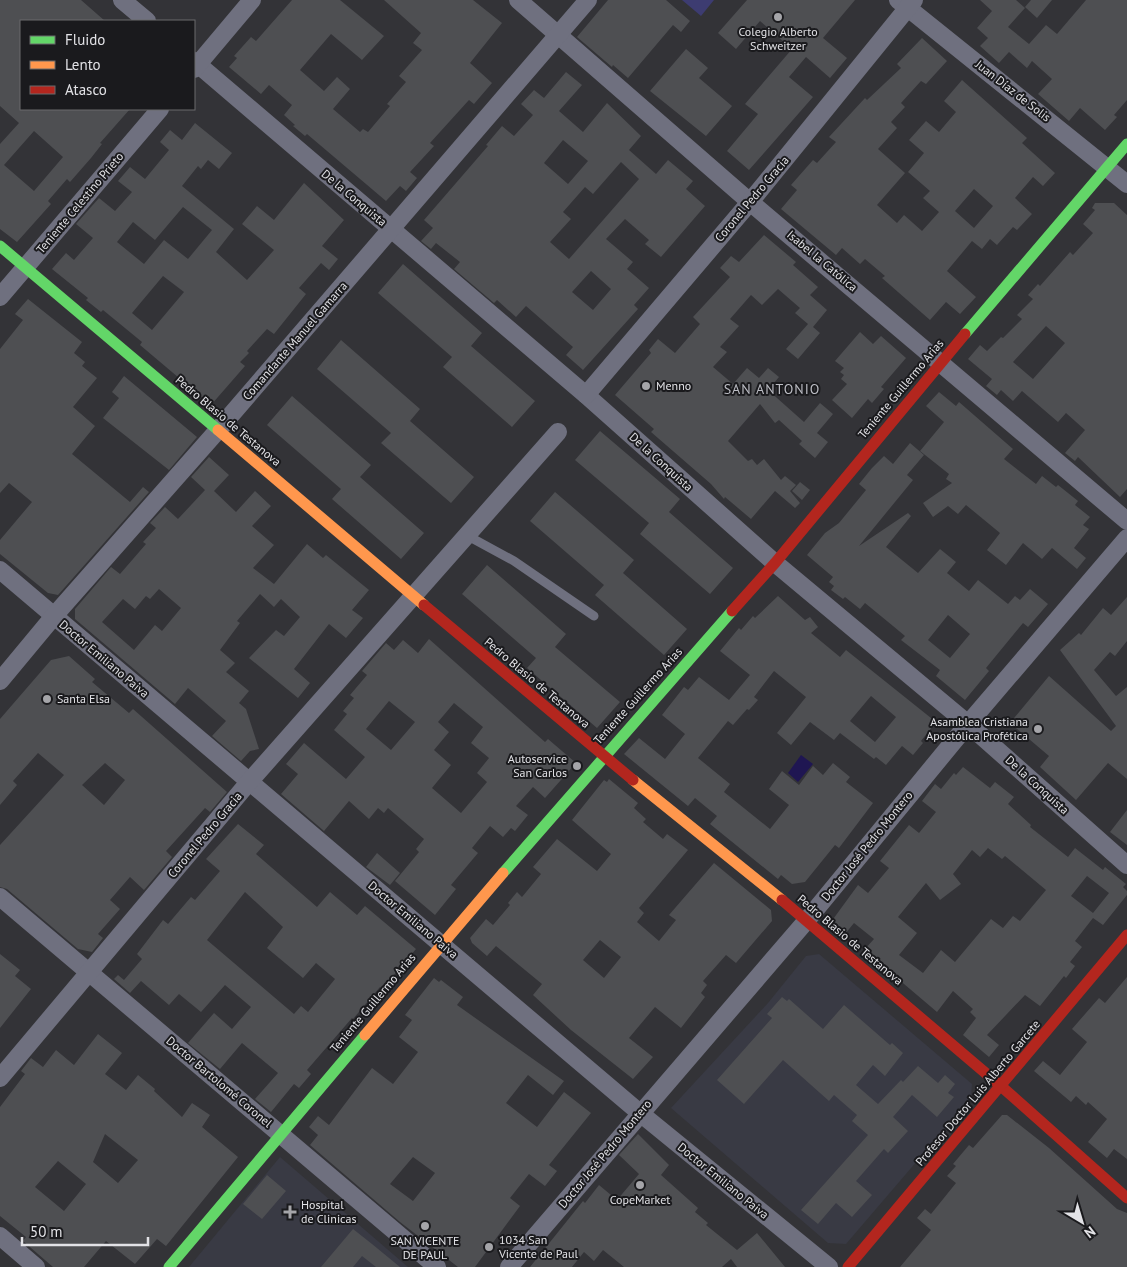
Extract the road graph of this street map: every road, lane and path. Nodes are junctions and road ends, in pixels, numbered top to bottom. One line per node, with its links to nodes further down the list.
1 (122, 0): 6 (street)
2 (252, 0): 8 (street)
3 (518, 0): 7 (street, Isabel la Católica)
4 (588, 0): 7 (street, Comandante Manuel Gamarra)
5 (906, 3): 11 (street, Juan Díaz de Solis); 13 (street, Coronel Pedro Gracia)
6 (146, 20)
7 (559, 36): 13 (street, Isabel la Católica); 14 (street, Comandante Manuel Gamarra)
8 (195, 65): 14 (street, De la Conquista)
9 (159, 110): 16 (street, Teniente Celestino Prieto)
10 (1127, 144): 11 (street, Teniente Guillermo Arias)
11 (1108, 167): 12 (street, Juan Díaz de Solis); 18 (street, Teniente Guillermo Arias)
12 (1127, 184)
13 (750, 202): 18 (street, Isabel la Católica); 19 (street, Coronel Pedro Gracia)
14 (391, 230): 19 (street, De la Conquista); 20 (street, Comandante Manuel Gamarra)
15 (0, 246): 16 (street, Pedro Blasio de Testanova)
16 (26, 267): 17 (street, Teniente Celestino Prieto); 20 (street, Pedro Blasio de Testanova)
17 (0, 297)
18 (941, 362): 22 (street, Isabel la Católica); 25 (street, Teniente Guillermo Arias)
19 (586, 395): 25 (street, De la Conquista)
20 (218, 430): 27 (street, Pedro Blasio de Testanova); 28 (street, Comandante Manuel Gamarra)
21 (558, 432): 23 (street, Coronel Pedro Gracia)
22 (1127, 521)
23 (468, 536): 27 (street, Coronel Pedro Gracia); 29 (lane)
24 (1127, 538): 31 (street, Doctor José Pedro Montero)
25 (775, 562): 31 (street, De la Conquista); 32 (street, Teniente Guillermo Arias)
26 (0, 570): 28 (street, Doctor Emiliano Paiva)
27 (414, 596): 32 (street, Pedro Blasio de Testanova); 33 (street, Coronel Pedro Gracia)
28 (54, 616): 30 (street, Comandante Manuel Gamarra); 33 (street, Doctor Emiliano Paiva)
29 (594, 616)
30 (0, 681)
31 (968, 724): 34 (street, De la Conquista); 36 (street, Doctor José Pedro Montero)
32 (603, 756): 36 (street, Pedro Blasio de Testanova); 38 (street, Teniente Guillermo Arias)
33 (250, 782): 38 (street, Doctor Emiliano Paiva); 39 (street, Coronel Pedro Gracia)
34 (1127, 865)
35 (0, 897): 39 (street, Doctor Bartolomé Coronel)
36 (807, 920): 41 (street, Pedro Blasio de Testanova); 42 (street, Doctor José Pedro Montero)
37 (1127, 935): 41 (street, Profesor Doctor Luis Alberto Garcete)
38 (441, 944): 42 (street, Doctor Emiliano Paiva); 43 (street, Teniente Guillermo Arias)
39 (89, 972): 40 (street, Coronel Pedro Gracia); 43 (street, Doctor Bartolomé Coronel)
40 (0, 1078)
41 (1002, 1087): 44 (street, Pedro Blasio de Testanova); 51 (street, Profesor Doctor Luis Alberto Garcete)
42 (640, 1113): 49 (street, Doctor José Pedro Montero); 50 (street, Doctor Emiliano Paiva)
43 (281, 1135): 47 (street, Teniente Guillermo Arias); 48 (street, Doctor Bartolomé Coronel)
44 (1127, 1198)
45 (0, 1236): 46 (street)
46 (36, 1267)
47 (169, 1267)
48 (437, 1267)
49 (509, 1267)
50 (828, 1267)
51 (848, 1267)

